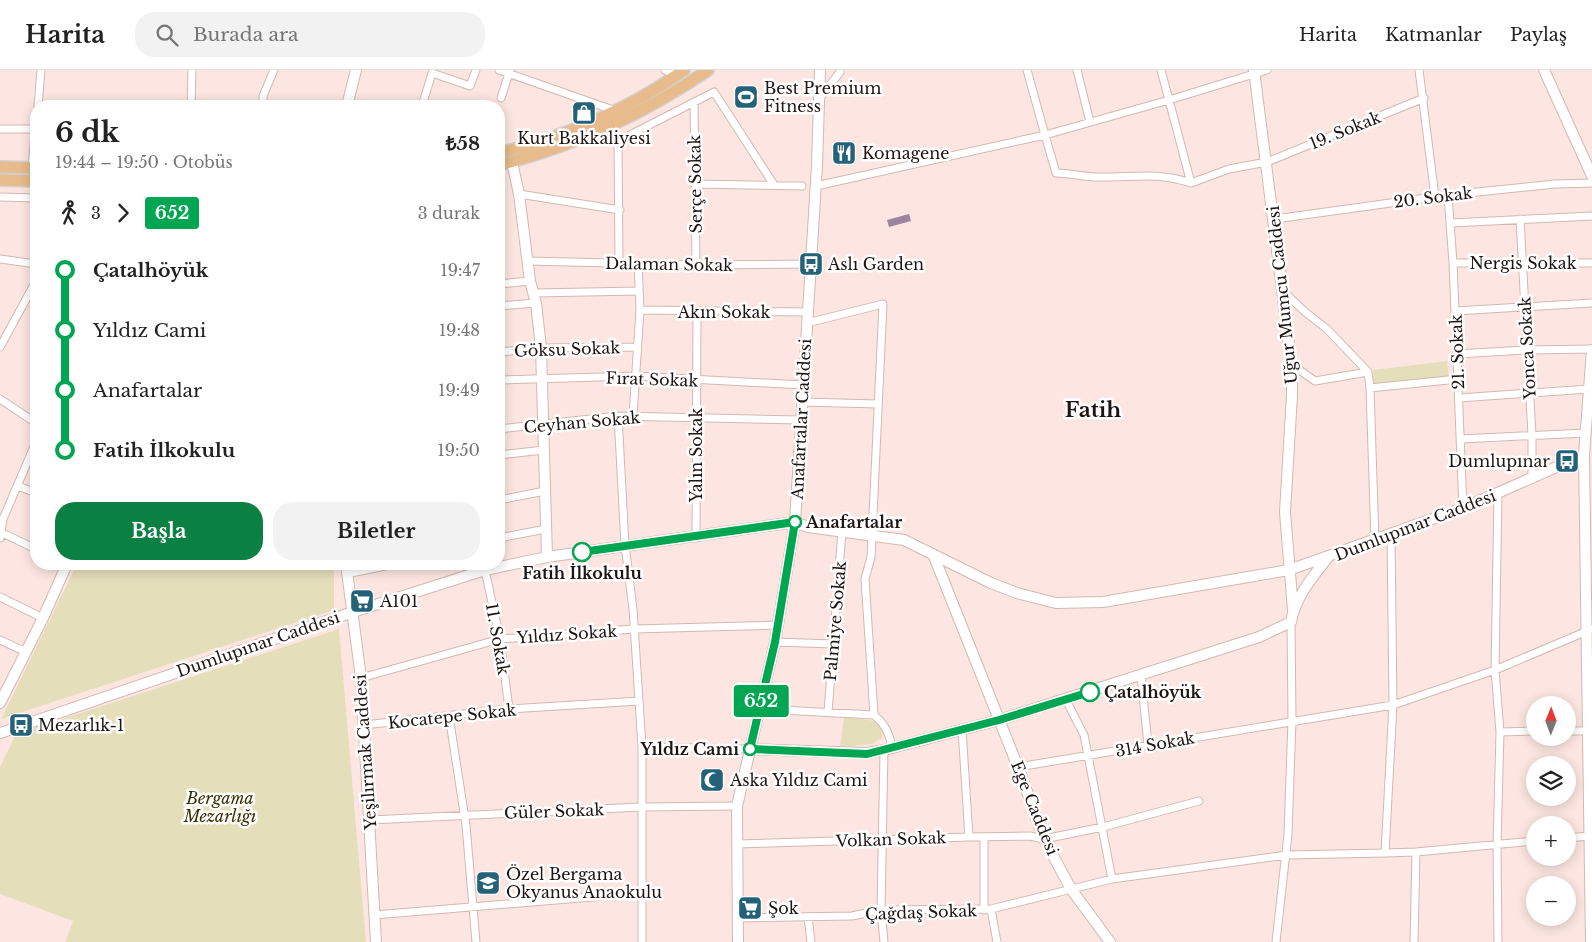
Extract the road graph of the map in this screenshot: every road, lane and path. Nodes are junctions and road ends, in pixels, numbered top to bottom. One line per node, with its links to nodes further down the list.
1 (41, 70): 24 (street)
2 (192, 70): 25 (street)
3 (274, 70): 26 (street)
4 (356, 70): 27 (street)
5 (476, 70): 28 (street)
6 (499, 70): 18 (street)
7 (665, 70): 19 (street)
8 (708, 70): 37 (main road)
9 (812, 70): 22 (street)
10 (820, 70): 22 (street, Anafartalar Caddesi)
11 (1027, 70): 35 (street)
12 (1077, 70): 32 (street)
13 (1161, 70): 29 (street)
14 (1267, 70): 20 (street)
15 (1419, 70): 23 (street)
16 (1544, 70): 42 (street)
17 (839, 71): 22 (street)
18 (510, 72): 21 (street); 31 (street)
19 (680, 72): 31 (main road)
20 (1254, 72): 29 (street); 38 (street, Uğur Mumcu Caddesi)
21 (501, 98)
22 (820, 98): 50 (street, Anafartalar Caddesi)
23 (1424, 98): 38 (street, 19. Sokak); 54 (street)
24 (38, 100)
25 (191, 100)
26 (263, 100)
27 (349, 100)
28 (424, 100)
29 (1168, 100): 32 (street); 45 (street)
30 (694, 102): 47 (street, Serçe Sokak); 48 (street); 56 (street)
31 (613, 110): 36 (main road)
32 (1090, 122): 35 (street)
33 (0, 128): 34 (street)
34 (30, 129)
35 (1045, 135): 45 (street); 50 (street)
36 (505, 151)
37 (512, 162): 39 (main road); 51 (street)
38 (1266, 162): 45 (street, 19. Sokak); 58 (street, Uğur Mumcu Caddesi)
39 (505, 164)
40 (0, 167): 41 (main road)
41 (30, 168)
42 (1592, 176)
43 (0, 180): 44 (main road)
44 (30, 181)
45 (1191, 183)
46 (1592, 183): 52 (street, 20. Sokak)
47 (695, 184): 48 (street); 70 (street, Serçe Sokak)
48 (774, 186): 49 (street)
49 (802, 186)
50 (816, 186): 68 (street, Anafartalar Caddesi)
51 (519, 194): 56 (street); 62 (street)
52 (1448, 195): 54 (street, 20. Sokak); 60 (street, 21. Sokak)
53 (0, 197): 55 (street)
54 (1435, 197): 58 (street, 20. Sokak)
55 (30, 198)
56 (620, 210): 65 (street)
57 (1592, 216): 59 (street)
58 (1274, 219): 74 (street, Uğur Mumcu Caddesi)
59 (1520, 219): 60 (street); 67 (street, Yonca Sokak)
60 (1451, 223): 69 (street, 21. Sokak)
61 (0, 259): 64 (street)
62 (527, 261): 65 (street, Dalaman Sokak); 71 (street)
63 (1592, 262): 67 (street, Nergis Sokak)
64 (30, 263)
65 (619, 263): 66 (street, Dalaman Sokak)
66 (638, 263): 70 (street, Dalaman Sokak); 73 (street)
67 (1522, 263): 69 (street, Nergis Sokak); 79 (street, Yonca Sokak)
68 (811, 264): 70 (street, Dalaman Sokak); 83 (street, Anafartalar Caddesi)
69 (1453, 264): 81 (street, 21. Sokak)
70 (696, 265)
71 (530, 281): 72 (street); 76 (street)
72 (505, 283)
73 (640, 291): 76 (street); 80 (street)
74 (1282, 291): 91 (street, Uğur Mumcu Caddesi); 92 (street)
75 (30, 292): 84 (street)
76 (535, 298): 78 (street); 86 (street)
77 (1592, 303): 79 (street)
78 (505, 305)
79 (1524, 307): 81 (street); 88 (street, Yonca Sokak)
80 (640, 310): 82 (street, Akın Sokak); 85 (street)
81 (1455, 311): 90 (street, 21. Sokak)
82 (697, 312): 83 (street, Akın Sokak); 97 (street, Yalın Sokak)
83 (807, 317): 99 (street, Anafartalar Caddesi); 105 (street, Akın Sokak)
84 (0, 347)
85 (636, 347): 86 (street, Göksu Sokak); 93 (street)
86 (541, 348): 89 (street, Göksu Sokak); 94 (street)
87 (1592, 349): 88 (street); 98 (street)
88 (1526, 350): 90 (street); 101 (street, Yonca Sokak)
89 (505, 351)
90 (1457, 354): 95 (street, 21. Sokak)
91 (1291, 364): 92 (street); 145 (street, Uğur Mumcu Caddesi)
92 (1368, 372): 100 (street)
93 (634, 376): 94 (street, Fırat Sokak); 97 (street, Fırat Sokak); 107 (street)
94 (543, 377): 96 (street, Fırat Sokak); 111 (street)
95 (1458, 379): 100 (street); 102 (street, 21. Sokak)
96 (505, 380)
97 (697, 381): 99 (street, Fırat Sokak); 108 (street, Yalın Sokak)
98 (1590, 382): 101 (street); 113 (street)
99 (804, 385): 104 (street, Anafartalar Caddesi)
100 (1370, 388): 135 (street)
101 (1530, 393): 102 (street); 114 (street, Yonca Sokak)
102 (1459, 398): 115 (street, 21. Sokak)
103 (0, 399): 109 (street)
104 (803, 402): 105 (street); 110 (street, Anafartalar Caddesi)
105 (878, 404): 131 (street)
106 (618, 416): 107 (street, Ceyhan Sokak); 111 (street, Ceyhan Sokak); 136 (street)
107 (633, 416): 108 (street, Ceyhan Sokak)
108 (696, 418): 110 (street, Ceyhan Sokak); 134 (street, Yalın Sokak)
109 (30, 419)
110 (802, 420): 127 (street, Anafartalar Caddesi)
111 (543, 424): 112 (street, Ceyhan Sokak); 116 (street)
112 (505, 428)
113 (1585, 433): 114 (street); 118 (street)
114 (1532, 435): 115 (street); 120 (street, Yonca Sokak)
115 (1461, 439): 126 (street, 21. Sokak)
116 (544, 450): 117 (street); 123 (street)
117 (505, 454)
118 (1584, 454): 120 (street, Dumlupınar Caddesi); 153 (street)
119 (30, 457): 121 (street)
120 (1532, 477): 124 (street, Dumlupınar Caddesi)
121 (18, 486): 122 (street); 130 (street)
122 (30, 491)
123 (545, 491): 125 (street); 128 (street)
124 (1498, 493): 126 (street, Dumlupınar Caddesi); 159 (street)
125 (505, 499)
126 (1463, 508): 132 (street, Dumlupınar Caddesi)
127 (795, 522): 129 (street, Dumlupınar Caddesi); 134 (street, Dumlupınar Caddesi); 151 (street, Anafartalar Caddesi)
128 (546, 529): 133 (street); 139 (street)
129 (842, 531): 131 (street, Dumlupınar Caddesi); 157 (street, Palmiye Sokak)
130 (1, 534): 137 (street)
131 (872, 535): 138 (street, Dumlupınar Caddesi); 169 (street)
132 (1391, 535): 135 (street, Dumlupınar Caddesi); 165 (street)
133 (505, 537)
134 (696, 538): 136 (street, Dumlupınar Caddesi)
135 (1375, 541): 140 (street, Dumlupınar Caddesi)
136 (625, 545): 139 (street, Dumlupınar Caddesi); 152 (street)
137 (30, 546)
138 (933, 554): 145 (street, Dumlupınar Caddesi); 171 (street)
139 (548, 556): 141 (street, Dumlupınar Caddesi)
140 (1330, 556): 145 (street, Dumlupınar Caddesi); 147 (street, Dumlupınar Caddesi)
141 (505, 566)
142 (64, 570): 149 (street)
143 (346, 570): 148 (street, Yeşilırmak Caddesi)
144 (485, 570): 148 (street, Dumlupınar Caddesi); 154 (street, 11. Sokak)
145 (1289, 570): 147 (street, Uğur Mumcu Caddesi)
146 (0, 598): 149 (street)
147 (1293, 610): 150 (street, Dumlupınar Caddesi)
148 (353, 612): 161 (street, Yeşilırmak Caddesi); 179 (street, Dumlupınar Caddesi)
149 (43, 618): 158 (street)
150 (1291, 622): 160 (street); 172 (street)
151 (778, 624): 152 (street, Yıldız Sokak); 156 (street, Anafartalar Caddesi)
152 (634, 630): 154 (street, Yıldız Sokak); 163 (street)
153 (1589, 630): 159 (street, 314 Sokak); 176 (street)
154 (500, 639): 161 (street, Yıldız Sokak); 166 (street, 11. Sokak)
155 (0, 640): 158 (street)
156 (775, 642): 157 (street); 167 (street, Anafartalar Caddesi)
157 (834, 644): 168 (street, Palmiye Sokak)
158 (26, 652): 164 (street)
159 (1495, 670): 165 (street, 314 Sokak); 177 (street)
160 (1141, 675): 162 (street); 180 (street)
161 (361, 678): 173 (street, Yeşilırmak Caddesi)
162 (1066, 700): 171 (street); 184 (street)
163 (639, 701): 166 (street, Kocatepe Sokak); 181 (street)
164 (0, 703)
165 (1392, 705): 172 (street, 314 Sokak); 203 (street)
166 (509, 709): 170 (street, Kocatepe Sokak)
167 (760, 709): 168 (street); 183 (street, Anafartalar Caddesi)
168 (828, 712): 169 (street)
169 (874, 715): 182 (street)
170 (449, 716): 173 (street, Kocatepe Sokak); 189 (street)
171 (999, 720): 174 (street); 185 (street, Ege Caddesi)
172 (1292, 720): 180 (street, 314 Sokak); 204 (street)
173 (364, 725): 191 (street, Yeşilırmak Caddesi)
174 (962, 729): 182 (street); 194 (street)
175 (1576, 731): 176 (street)
176 (1588, 731): 190 (street)
177 (1500, 732): 178 (street); 201 (street)
178 (1526, 732)
179 (0, 733)
180 (1148, 745): 184 (street, 314 Sokak)
181 (642, 747): 183 (street); 188 (street)
182 (888, 748): 183 (street); 197 (street)
183 (750, 749): 187 (street, Anafartalar Caddesi)
184 (1088, 756): 185 (street, 314 Sokak); 192 (street)
185 (1018, 767): 198 (street, Ege Caddesi)
186 (1199, 801): 192 (street, Volkan Sokak)
187 (737, 806): 188 (street, Güler Sokak); 200 (street, Anafartalar Caddesi)
188 (641, 807): 189 (street, Güler Sokak); 207 (street)
189 (464, 815): 191 (street, Güler Sokak); 208 (street)
190 (1590, 819): 193 (street)
191 (370, 820): 211 (street, Yeşilırmak Caddesi)
192 (1103, 827): 198 (street, Volkan Sokak); 205 (street)
193 (1589, 836): 196 (street); 225 (street)
194 (969, 837): 195 (street, Volkan Sokak); 197 (street, Volkan Sokak)
195 (984, 837): 198 (street, Volkan Sokak); 210 (street)
196 (1576, 837)
197 (883, 839): 200 (street, Volkan Sokak); 209 (street)
198 (1044, 839): 206 (street, Ege Caddesi)
199 (1526, 842): 201 (street, Çağdaş Sokak)
200 (737, 844): 213 (street, Anafartalar Caddesi)
201 (1497, 846): 202 (street, Çağdaş Sokak); 224 (street)
202 (1416, 852): 203 (street, Çağdaş Sokak); 223 (street)
203 (1384, 853): 204 (street, Çağdaş Sokak)
204 (1287, 855): 205 (street, Çağdaş Sokak); 222 (street)
205 (1112, 878): 206 (street, Çağdaş Sokak)
206 (1072, 889): 210 (street, Çağdaş Sokak); 221 (street, Ege Caddesi)
207 (641, 893): 208 (street); 216 (street)
208 (474, 908): 211 (street); 215 (street)
209 (880, 910): 210 (street, Çağdaş Sokak); 212 (street, Çağdaş Sokak); 219 (street)
210 (987, 910): 220 (street)
211 (374, 915): 214 (street, Yeşilırmak Caddesi)
212 (808, 917): 213 (street, Çağdaş Sokak); 218 (street)
213 (738, 918): 217 (street, Anafartalar Caddesi)
214 (376, 942)
215 (476, 942)
216 (642, 942)
217 (738, 942)
218 (811, 942)
219 (884, 942)
220 (997, 942)
221 (1110, 942)
222 (1276, 942)
223 (1414, 942)
224 (1498, 942)
225 (1591, 942)

